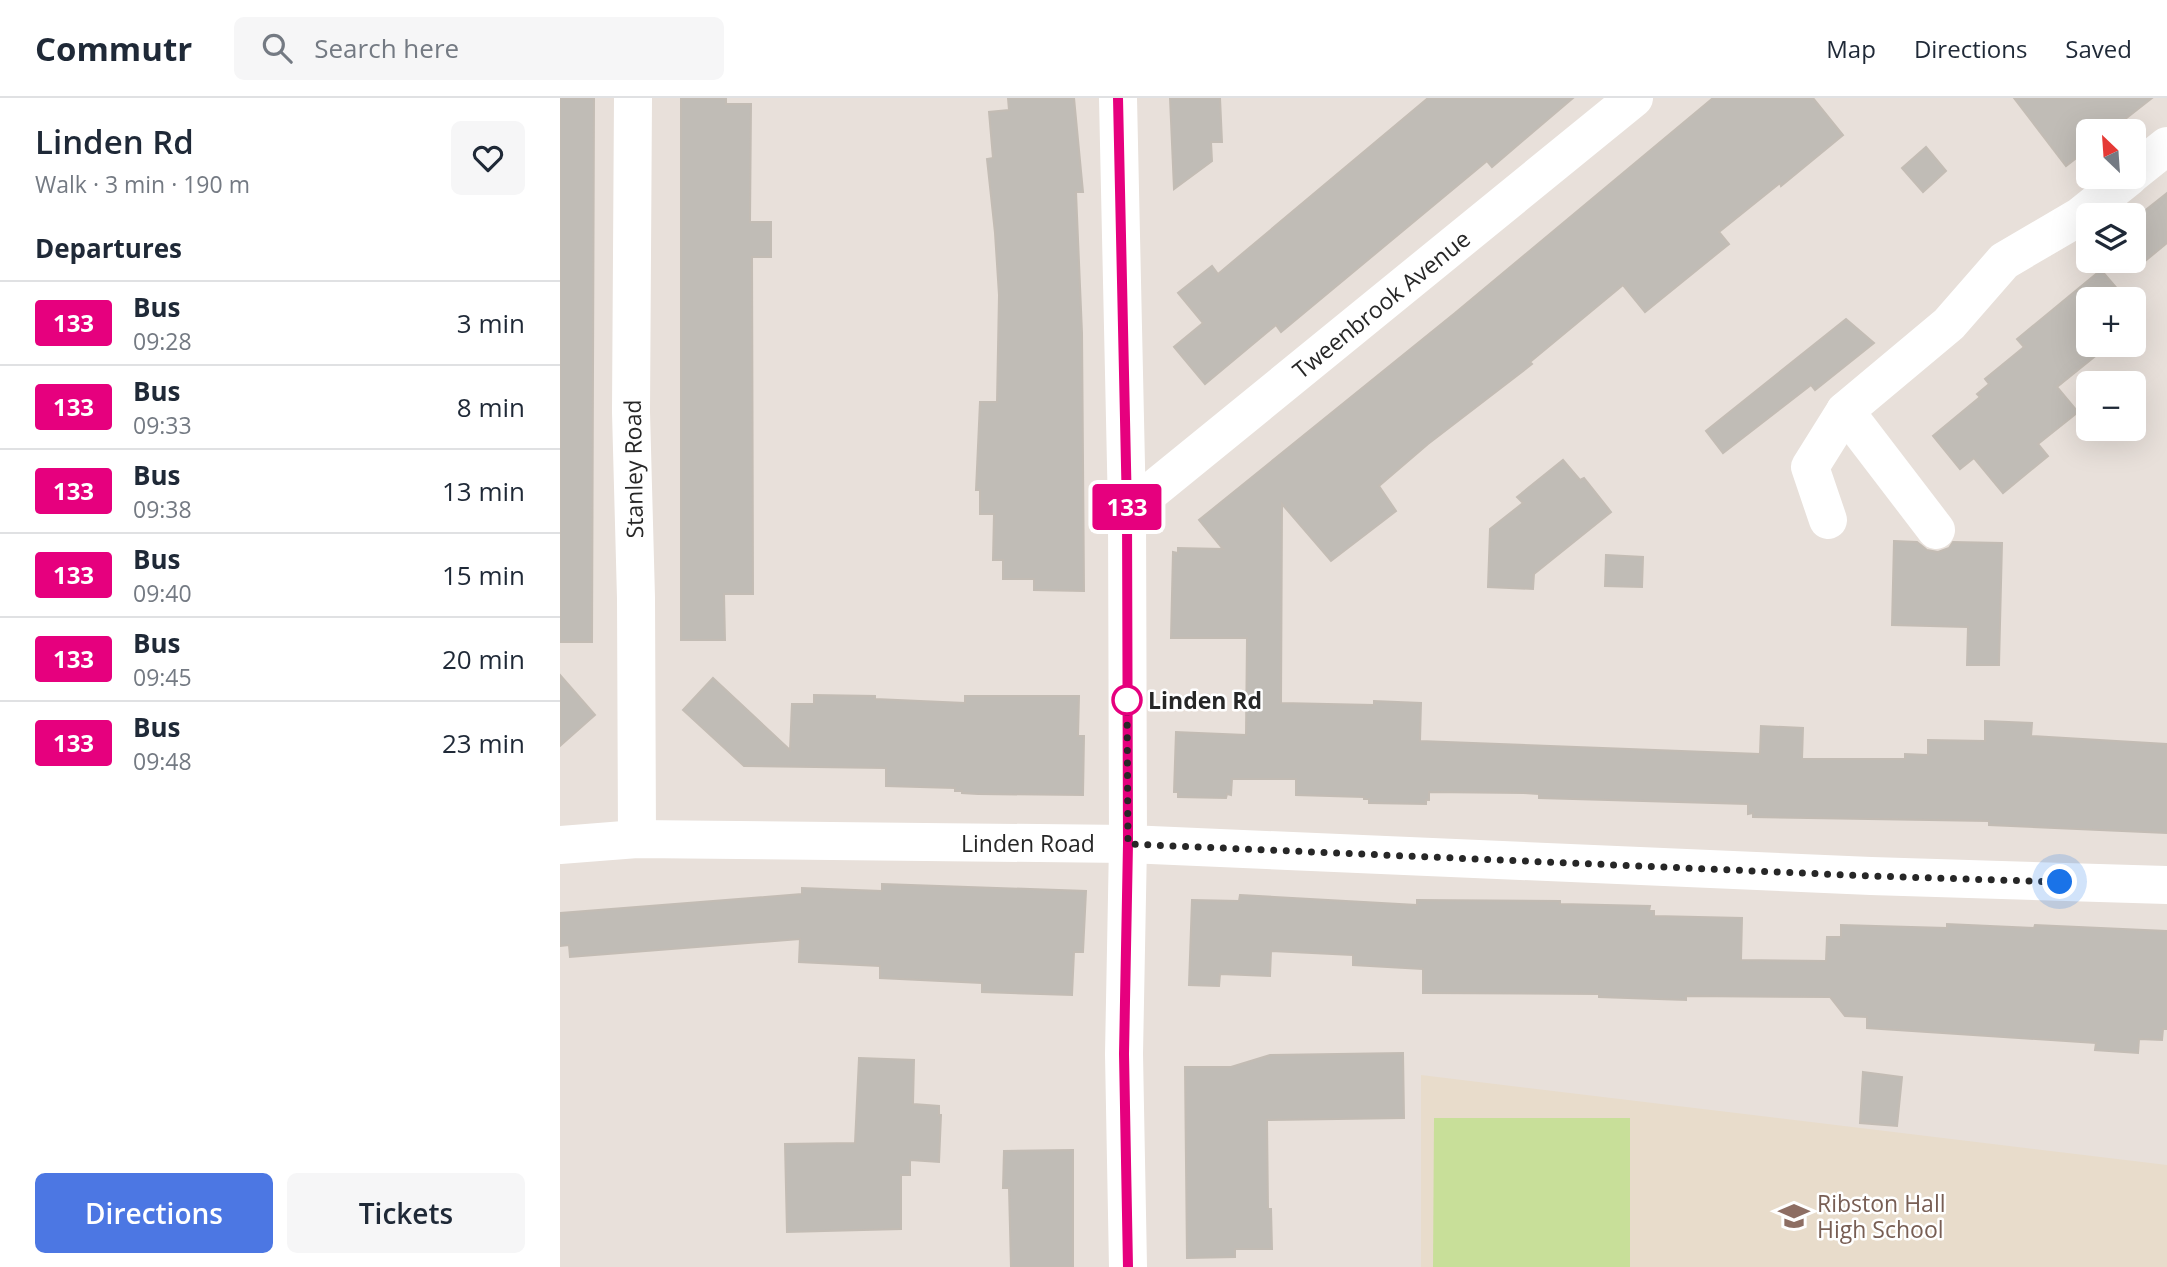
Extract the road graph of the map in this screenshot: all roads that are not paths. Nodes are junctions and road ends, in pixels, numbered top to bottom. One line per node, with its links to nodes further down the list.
1 (633, 98): 11 (street, Stanley Road)
2 (1118, 98): 8 (street)
3 (1634, 98): 8 (street, Tweenbrook Avenue)
4 (2167, 146): 5 (street)
5 (2146, 163)
6 (2114, 189): 7 (street)
7 (1844, 411): 9 (street); 10 (street)
8 (1127, 511): 12 (street)
9 (1828, 520)
10 (1936, 530)
11 (637, 839): 12 (street, Linden Road); 13 (street, Linden Road)
12 (1128, 844): 14 (street, Linden Road); 15 (street)
13 (560, 845)
14 (2167, 885)
15 (1128, 1267)

